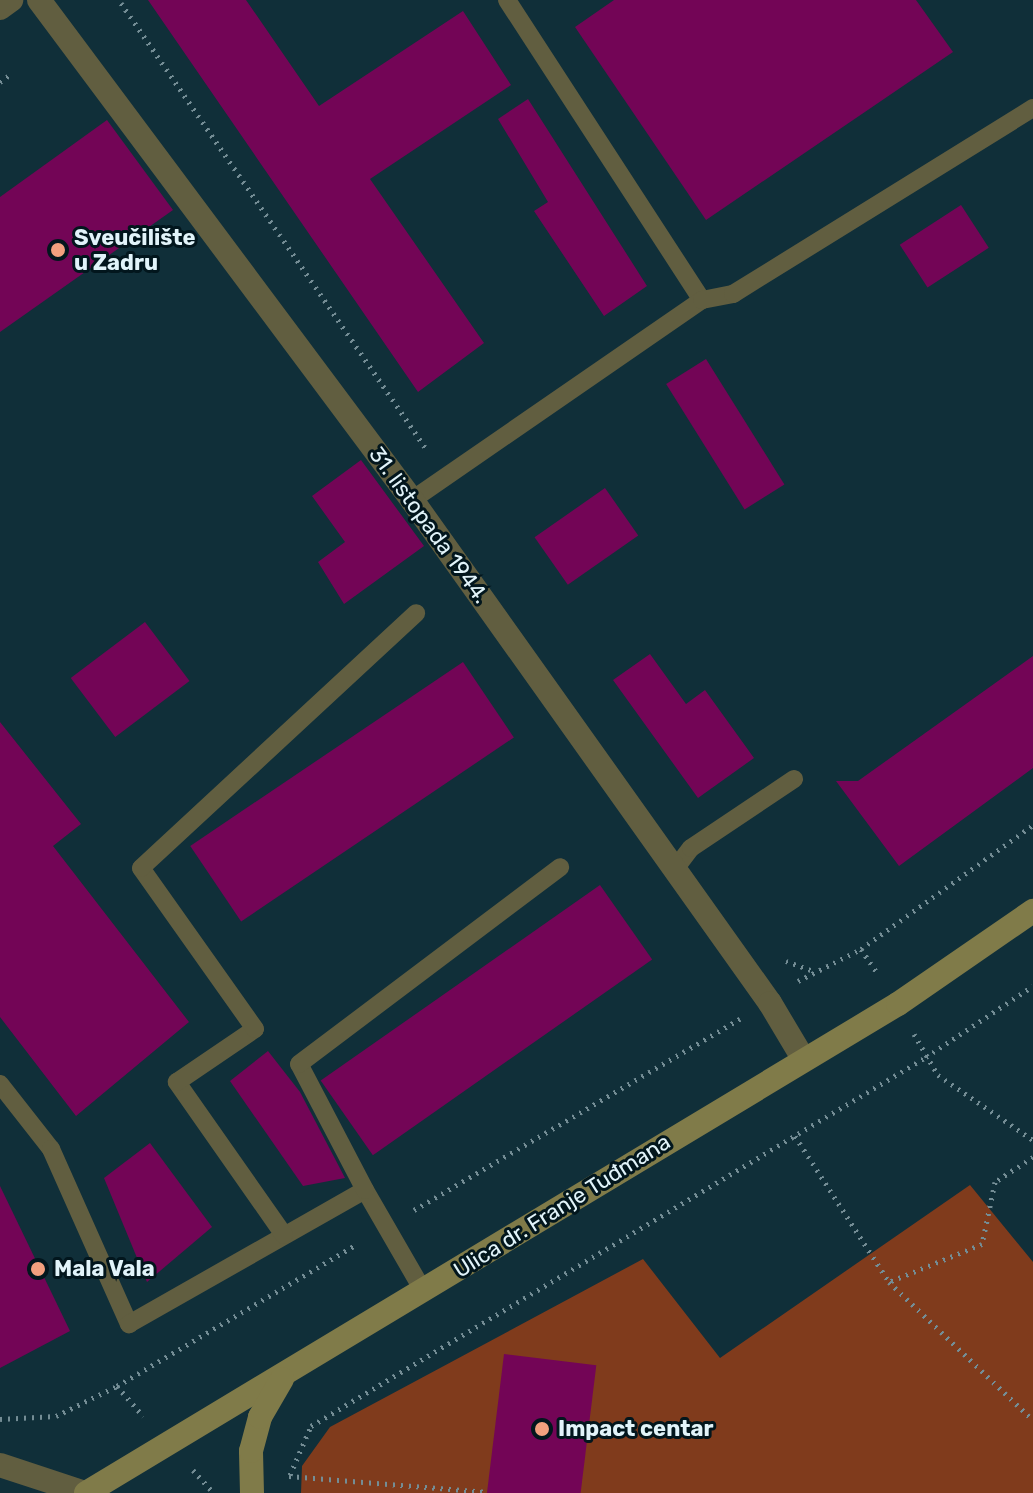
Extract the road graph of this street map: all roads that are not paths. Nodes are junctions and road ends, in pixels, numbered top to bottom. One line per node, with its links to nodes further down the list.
1 (11, 0): 4 (street)
2 (39, 0): 7 (street, 31. listopada 1944.)
3 (507, 0): 6 (lane)
4 (0, 8)
5 (1033, 108): 6 (lane)
6 (702, 300): 7 (lane)
7 (412, 500): 11 (street, 31. listopada 1944.)
8 (416, 613): 16 (lane)
9 (794, 779): 11 (lane)
10 (560, 867): 15 (lane)
11 (675, 869): 13 (street, 31. listopada 1944.)
12 (1033, 911): 13 (main road, Ulica dr. Franje Tuđmana)
13 (804, 1060): 17 (main road, Ulica dr. Franje Tuđmana)
14 (0, 1084): 16 (lane)
15 (365, 1190): 16 (lane); 17 (lane)
16 (284, 1235)
17 (424, 1292): 18 (main road, Ulica dr. Franje Tuđmana)
18 (284, 1377): 20 (main road, Ulica dr. Franje Tuđmana); 21 (main road)
19 (0, 1465): 20 (street)
20 (85, 1493)
21 (252, 1493)

